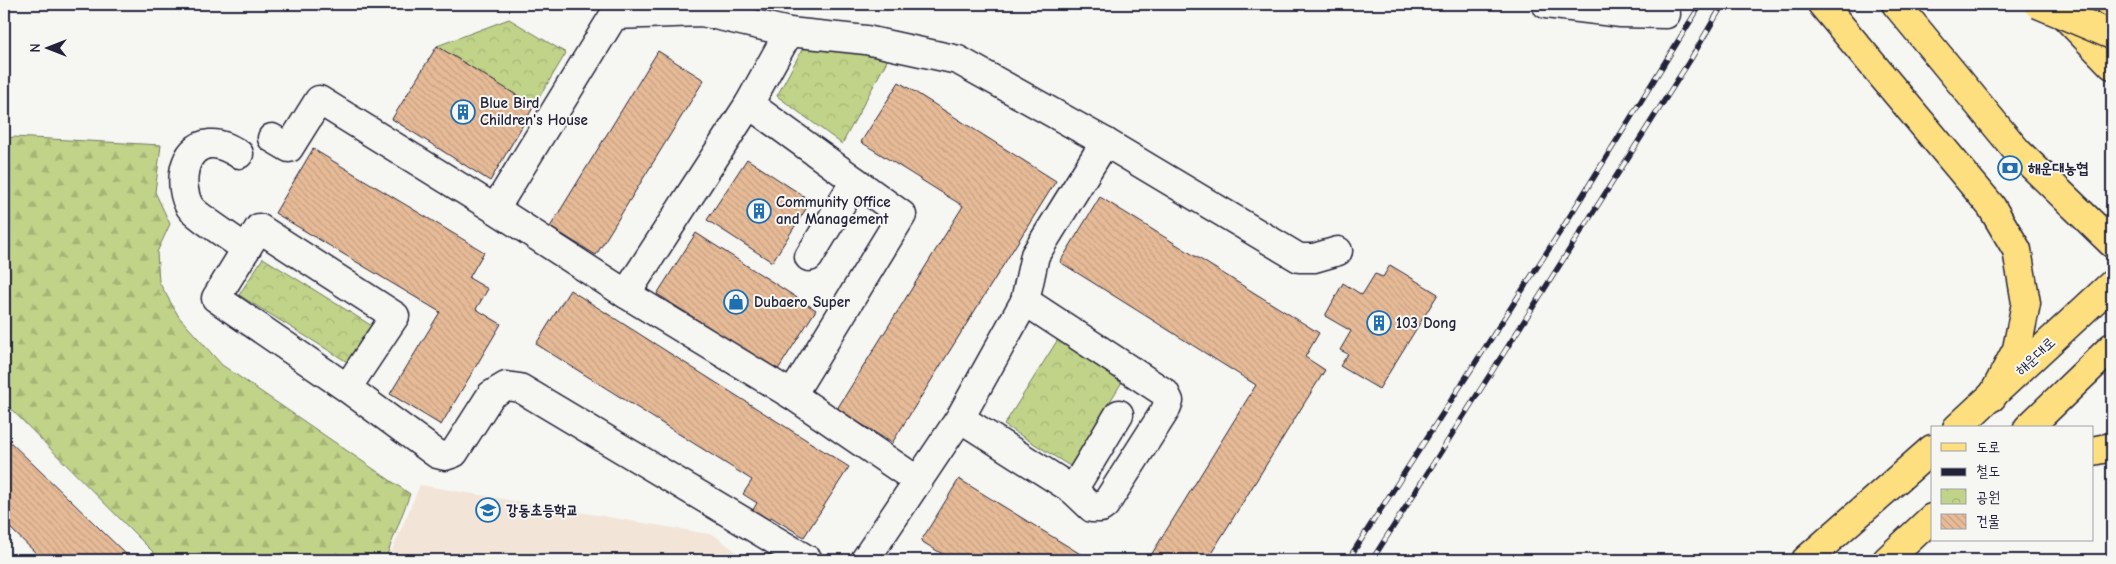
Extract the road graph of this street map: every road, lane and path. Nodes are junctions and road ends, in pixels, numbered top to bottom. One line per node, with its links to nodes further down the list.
1 (1546, 4): 8 (street)
2 (1822, 4): 28 (main road)
3 (1896, 4): 18 (main road)
4 (2038, 4): 10 (main road, bridge)
5 (2053, 4): 11 (main road)
6 (2110, 4): 7 (main road)
7 (2112, 7)
8 (1666, 14)
9 (789, 32): 12 (street); 14 (street); 17 (street)
10 (2112, 35)
11 (2112, 65)
12 (749, 104): 16 (street); 23 (street)
13 (272, 138): 17 (street)
14 (1105, 142): 20 (street); 24 (street)
15 (240, 154): 19 (street)
16 (855, 181): 21 (street); 27 (street)
17 (495, 209): 23 (street)
18 (2112, 243)
19 (246, 249): 26 (street); 26 (street)
20 (1338, 251)
21 (809, 257)
22 (2112, 284): 28 (main road, 해운대로)
23 (626, 294): 27 (street)
24 (1025, 301): 30 (street); 37 (street)
25 (2112, 347): 32 (main road)
26 (347, 388): 39 (street)
27 (792, 395): 36 (street)
28 (1992, 397): 31 (main road, 해운대로)
29 (1119, 414): 37 (street)
30 (960, 418): 36 (street); 37 (street)
31 (1959, 426)
32 (2030, 426)
33 (2112, 447): 35 (main road)
34 (1931, 450): 41 (main road)
35 (2094, 451)
36 (918, 481): 40 (street)
37 (1072, 490)
38 (1931, 519): 42 (main road)
39 (808, 560)
40 (865, 560)
41 (1806, 560)
42 (1887, 560)

